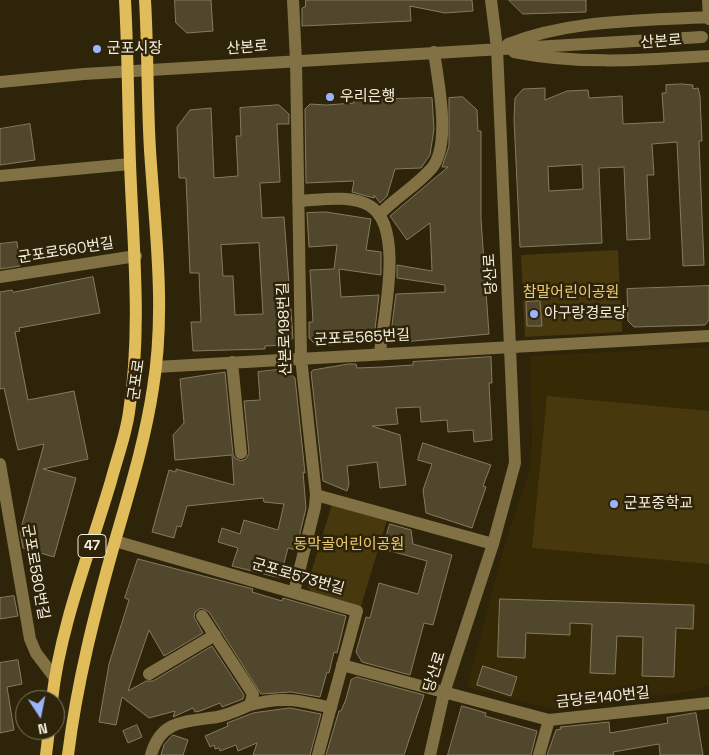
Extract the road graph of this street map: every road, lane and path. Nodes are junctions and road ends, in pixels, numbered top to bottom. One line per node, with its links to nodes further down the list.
1 (125, 0): 13 (main road, 군포로 / 47)
2 (145, 0): 12 (main road, 군포로 / 47)
3 (293, 0): 11 (street, 산본로198번길)
4 (491, 0): 8 (street, 당산로)
5 (708, 0): 6 (street)
6 (709, 18): 8 (street, 산본로)
7 (702, 37): 8 (street, 산본로)
8 (497, 48): 9 (street, 산본로); 10 (street, 산본로); 22 (street, 당산로)
9 (434, 52): 11 (street, 산본로); 18 (street)
10 (709, 56)
11 (296, 61): 12 (street, 산본로); 17 (street, 산본로198번길)
12 (149, 70): 13 (street, 산본로); 26 (main road, 군포로 / 47)
13 (129, 72): 14 (street, 산본로); 15 (main road, 군포로 / 47)
14 (0, 82)
15 (130, 164): 16 (street); 19 (main road, 군포로 / 47)
16 (0, 176)
17 (298, 201): 18 (street); 24 (street, 산본로198번길)
18 (379, 215): 23 (street)
19 (136, 256): 20 (street, 군포로560번길); 27 (main road, 군포로 / 47)
20 (0, 277)
21 (709, 336): 22 (street, 군포로565번길)
22 (510, 346): 23 (street, 군포로565번길); 33 (street, 당산로)
23 (380, 353): 24 (street, 군포로565번길)
24 (300, 358): 25 (street, 군포로565번길); 31 (street, 산본로198번길)
25 (232, 362): 26 (street, 군포로565번길); 28 (street)
26 (156, 367): 29 (main road, 군포로 / 47)
27 (129, 413): 29 (main road); 39 (main road, 군포로 / 47)
28 (241, 454)
29 (139, 462): 32 (main road, 군포로 / 47)
30 (0, 464): 39 (street, 군포로580번길)
31 (316, 495): 33 (street); 34 (street, 산본로198번길)
32 (115, 541): 34 (street, 군포로573번길); 48 (main road, 군포로 / 47)
33 (493, 544): 41 (street, 당산로)
34 (294, 592): 37 (street, 군포로573번길)
35 (202, 616): 36 (street)
36 (215, 635): 38 (street); 43 (street)
37 (342, 665): 41 (street, 금당로140번길); 44 (street, 군포로573번길)
38 (149, 674)
39 (55, 678): 40 (main road, 군포로 / 47)
40 (53, 690)
41 (444, 693): 45 (street, 금당로140번길); 51 (street, 당산로)
42 (709, 703): 45 (street, 금당로140번길)
43 (250, 705): 44 (street); 49 (street)
44 (330, 708): 50 (street, 군포로573번길)
45 (549, 720): 52 (street)
46 (48, 740): 47 (main road)
47 (47, 753)
48 (68, 755)
49 (152, 755)
50 (318, 755)
51 (430, 755)
52 (539, 755)

